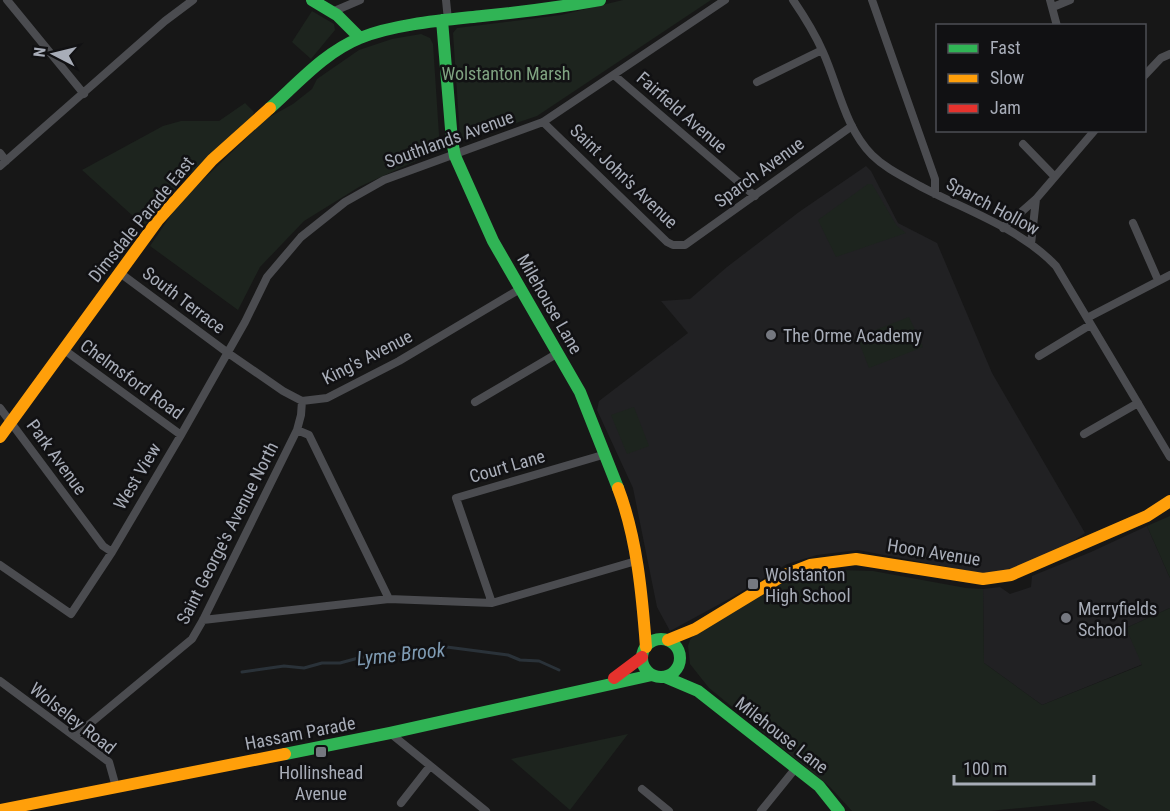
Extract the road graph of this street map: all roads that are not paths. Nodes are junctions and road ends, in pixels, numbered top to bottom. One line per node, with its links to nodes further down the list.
1 (7, 0): 20 (street)
2 (193, 0): 20 (street)
3 (312, 0): 11 (main road)
4 (360, 0): 11 (street)
5 (600, 0): 12 (main road, Dimsdale Parade East)
6 (725, 0): 18 (street, Southlands Avenue)
7 (793, 0): 15 (street, Sparch Hollow)
8 (872, 0): 29 (street)
9 (1070, 0): 10 (street)
10 (1051, 4): 13 (street)
11 (332, 12): 14 (main road)
12 (446, 12): 14 (main road, Dimsdale Parade East); 26 (main road, Milehouse Lane)
13 (1056, 24)
14 (360, 38): 36 (main road, Dimsdale Parade East)
15 (822, 50): 19 (street); 22 (street, Sparch Hollow)
16 (1170, 54): 17 (street)
17 (1146, 74)
18 (615, 76): 21 (street, Southlands Avenue); 30 (street, Fairfield Avenue)
19 (757, 82)
20 (84, 94): 27 (street)
21 (543, 123): 26 (street, Southlands Avenue); 35 (street, Saint John's Avenue)
22 (852, 126): 29 (street, Sparch Hollow); 30 (street, Sparch Avenue)
23 (1093, 132): 28 (street)
24 (1023, 144): 28 (street)
25 (0, 153): 27 (street)
26 (455, 156): 39 (main road, Milehouse Lane); 43 (street, Southlands Avenue)
27 (3, 163)
28 (1054, 177): 31 (street)
29 (935, 194): 33 (street, Sparch Hollow)
30 (754, 196): 35 (street, Sparch Avenue)
31 (1036, 199): 33 (street); 34 (street)
32 (1133, 223): 38 (street)
33 (1003, 228): 34 (street, Sparch Hollow)
34 (1031, 244): 40 (street, Sparch Hollow)
35 (685, 245)
36 (120, 273): 41 (main road, Dimsdale Parade East); 43 (street, South Terrace)
37 (1170, 275): 38 (street)
38 (1158, 280): 40 (street)
39 (520, 289): 42 (main road, Milehouse Lane); 45 (street, King's Avenue)
40 (1089, 321): 44 (street); 47 (street, Sparch Hollow)
41 (63, 349): 49 (main road, Dimsdale Parade East); 52 (street, Chelmsford Road)
42 (558, 352): 46 (street); 54 (main road, Milehouse Lane)
43 (228, 353): 45 (street); 52 (street, West View)
44 (1039, 356)
45 (302, 400): 50 (street, Saint George's Avenue North)
46 (475, 402)
47 (1138, 403): 51 (street); 55 (street, Sparch Hollow)
48 (0, 408): 49 (street, Park Avenue)
49 (11, 422): 53 (main road, Dimsdale Parade East); 57 (street, Park Avenue)
50 (297, 430): 60 (street); 63 (street, Saint George's Avenue North)
51 (1084, 434)
52 (181, 435): 57 (street, West View)
53 (0, 437)
54 (606, 454): 58 (main road, Milehouse Lane); 62 (street, Court Lane)
55 (1170, 457)
56 (1170, 501): 64 (main road, Hoon Avenue)
57 (112, 552): 59 (street, West View)
58 (636, 561): 61 (main road, Milehouse Lane); 62 (street)
59 (0, 565)
60 (389, 599): 62 (street); 63 (street)
61 (643, 602): 65 (main road, Milehouse Lane); 66 (main road, Milehouse Lane)
62 (492, 603)
63 (203, 620): 74 (street, Saint George's Avenue North)
64 (695, 629): 65 (main road, Hoon Avenue); 67 (main road, Hoon Avenue)
65 (665, 640): 66 (main road); 67 (main road)
66 (644, 652): 68 (main road); 71 (main road, Hassam Parade)
67 (679, 655): 69 (main road); 72 (main road, Milehouse Lane)
68 (652, 675): 69 (main road); 71 (main road, Hassam Parade)
69 (665, 677): 72 (main road, Milehouse Lane)
70 (0, 681): 74 (street, Wolseley Road)
71 (606, 684): 73 (main road, Hassam Parade)
72 (698, 691): 76 (main road, Milehouse Lane)
73 (390, 733): 75 (street); 77 (main road, Hassam Parade)
74 (75, 736): 77 (street, Wolseley Road)
75 (430, 766): 79 (street); 81 (street)
76 (795, 768): 83 (street); 84 (main road, Milehouse Lane)
77 (116, 787): 80 (main road, Hassam Parade)
78 (642, 789): 82 (street)
79 (401, 803)
80 (0, 810)
81 (486, 811)
82 (669, 811)
83 (761, 811)
84 (839, 811)

